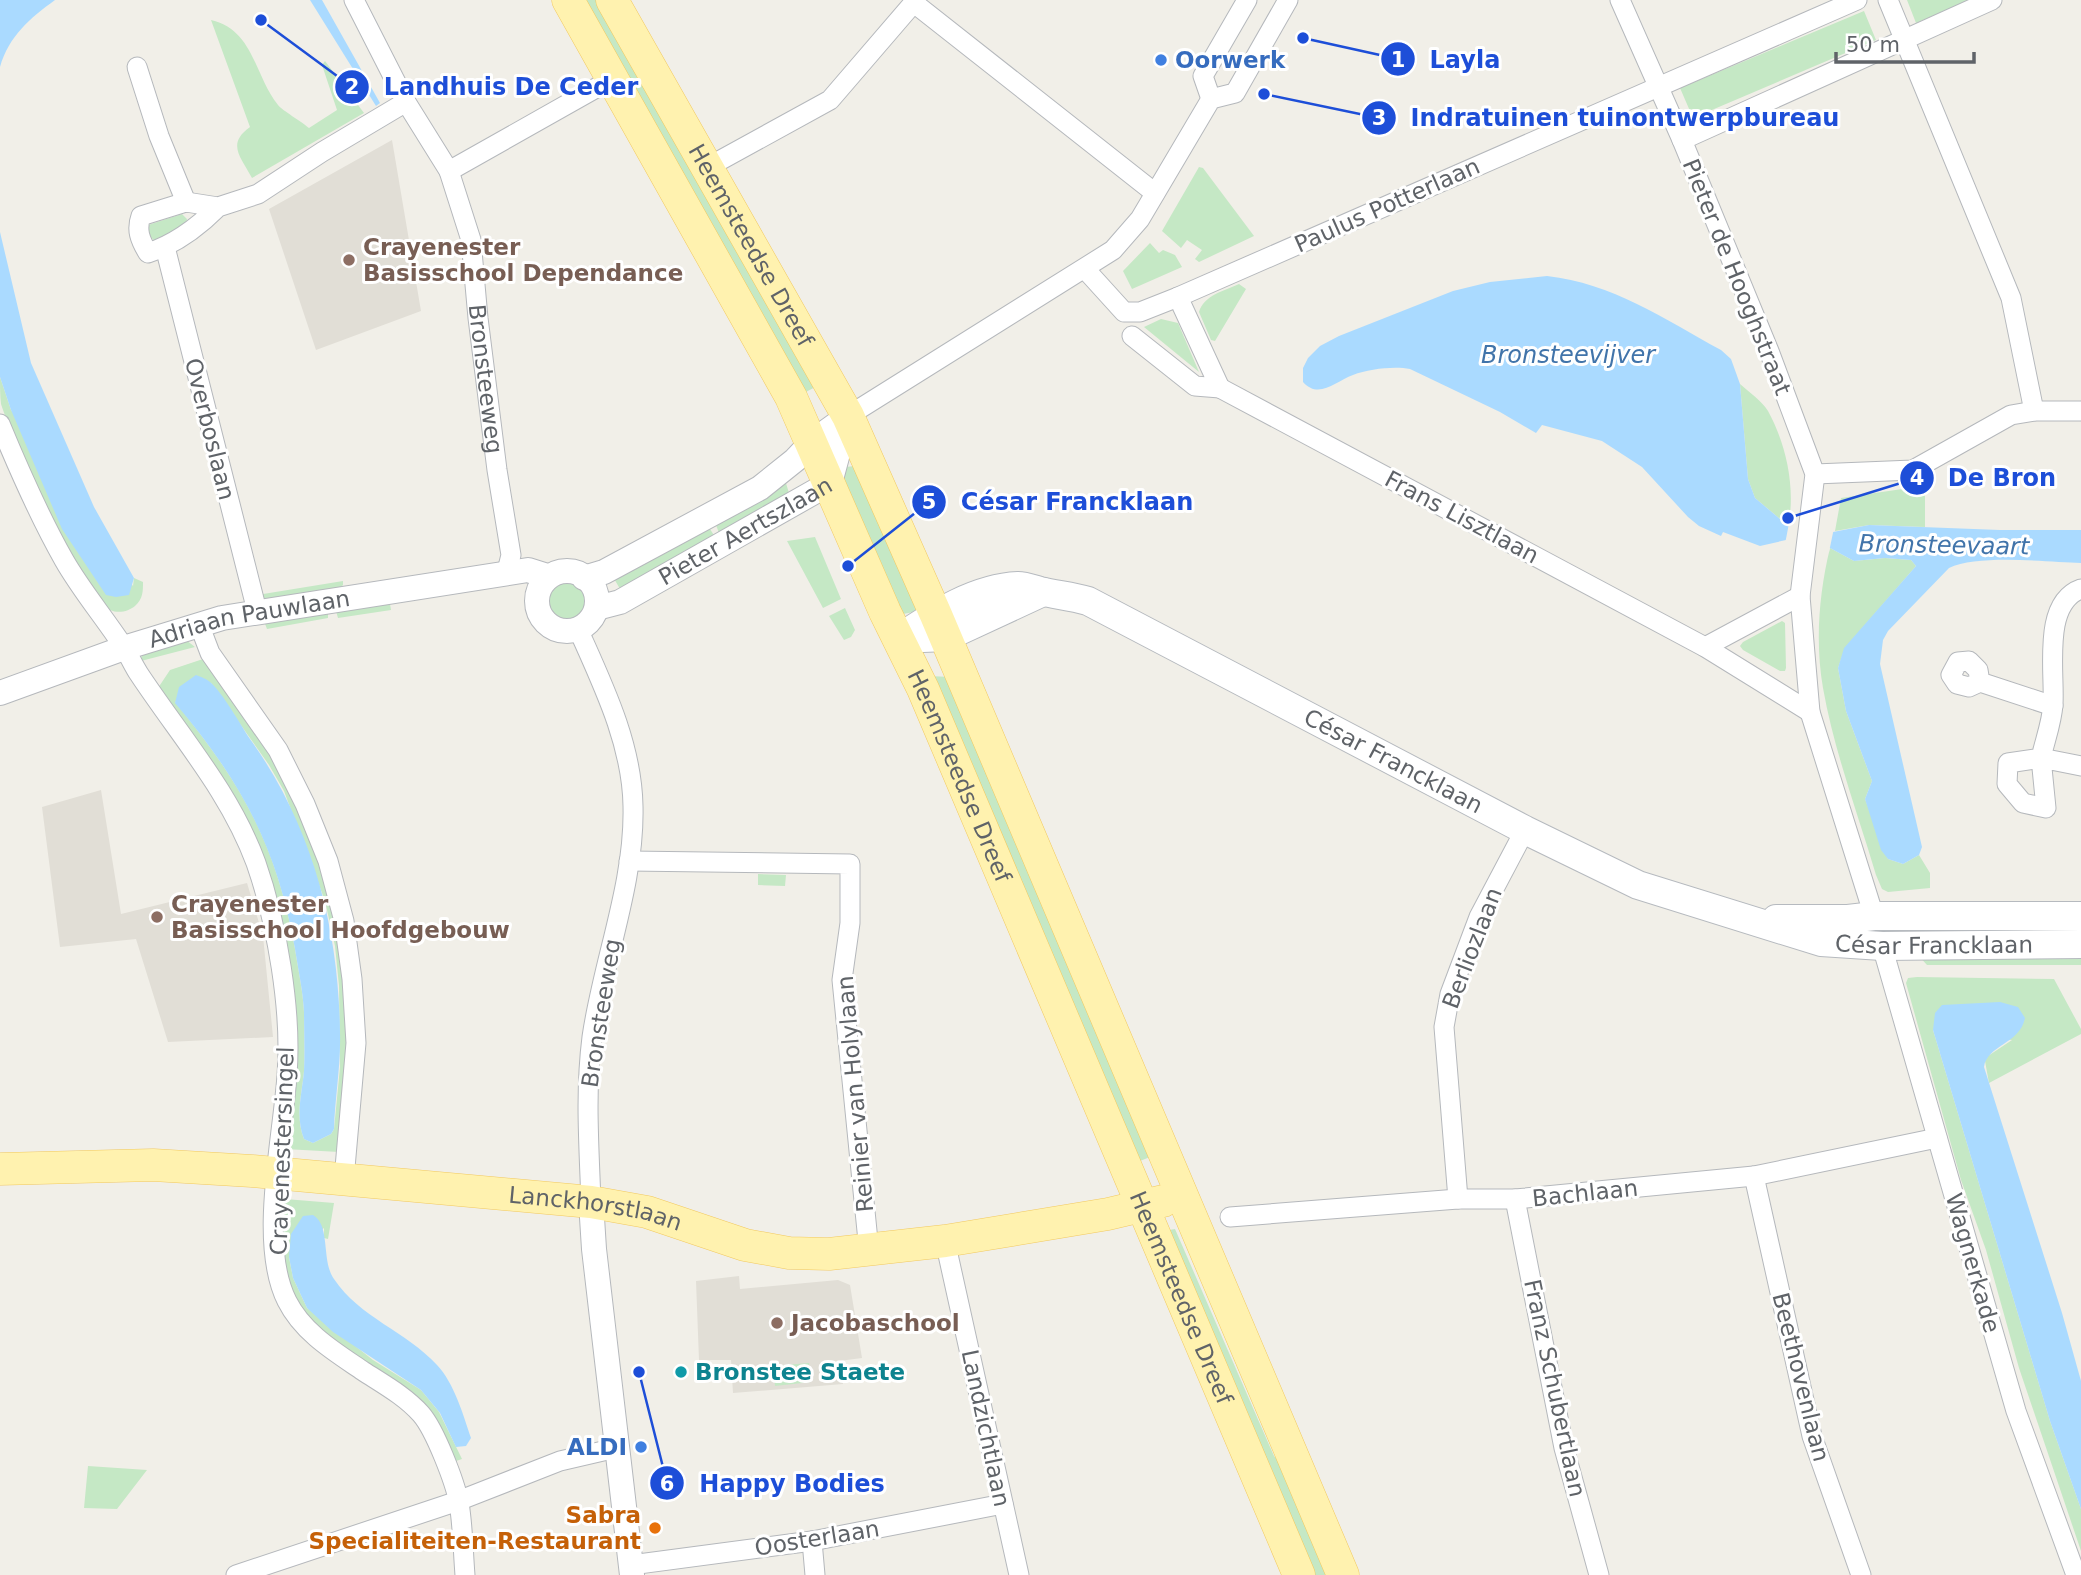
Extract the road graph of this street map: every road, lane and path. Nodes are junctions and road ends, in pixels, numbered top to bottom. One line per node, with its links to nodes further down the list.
1 (354, 0): 15 (street, Bronsteeweg)
2 (568, 0): 13 (main road, Heemsteedse Dreef)
3 (612, 0): 18 (main road, Heemsteedse Dreef)
4 (1247, 0): 16 (street)
5 (1288, 0): 16 (street)
6 (1620, 0): 14 (street, Pieter de Hooghstraat)
7 (1857, 0): 14 (street, Paulus Potterlaan)
8 (1888, 0): 11 (street)
9 (1992, 0): 11 (street)
10 (915, 1): 18 (street); 20 (street)
11 (1905, 39): 17 (street); 28 (street)
12 (137, 67): 21 (street)
13 (612, 79): 19 (street); 32 (main road, Heemsteedse Dreef)
14 (1657, 87): 17 (street, Pieter de Hooghstraat); 25 (street, Paulus Potterlaan)
15 (406, 102): 19 (street, Bronsteeweg); 22 (street)
16 (1208, 104): 20 (street, Pieter Aertszlaan)
17 (1682, 139): 33 (street, Pieter de Hooghstraat)
18 (708, 167): 30 (main road, Heemsteedse Dreef)
19 (449, 171): 35 (street, Bronsteeweg)
20 (1155, 192): 24 (street, Pieter Aertszlaan)
21 (186, 202): 22 (street); 23 (street)
22 (218, 207): 23 (street)
23 (165, 247): 41 (street, Overboslaan)
24 (1086, 269): 25 (street, Paulus Potterlaan); 30 (street, Pieter Aertszlaan)
25 (1178, 297): 27 (street)
26 (1132, 336): 27 (street, Frans Lisztlaan)
27 (1220, 388): 46 (street, Frans Lisztlaan)
28 (2034, 411): 29 (street); 33 (street)
29 (2081, 411)
30 (848, 416): 32 (street, Pieter Aertszlaan); 34 (street, Pieter Aertszlaan); 43 (main road, Heemsteedse Dreef)
31 (0, 424): 47 (street, Crayenestersingel)
32 (813, 442): 34 (main road, Heemsteedse Dreef); 36 (street, Pieter Aertszlaan)
33 (1815, 474): 39 (street, Pieter de Hooghstraat)
34 (830, 483): 40 (street, Pieter Aertszlaan); 45 (main road, Heemsteedse Dreef)
35 (506, 575): 37 (street, Adriaan Pauwlaan); 41 (street, Adriaan Pauwlaan)
36 (584, 578): 37 (street); 40 (street)
37 (542, 587): 44 (street)
38 (2081, 589): 50 (street)
39 (1800, 596): 46 (street); 51 (street)
40 (597, 608): 44 (street)
41 (257, 611): 42 (street, Adriaan Pauwlaan)
42 (199, 624): 47 (street, Adriaan Pauwlaan); 64 (street)
43 (941, 626): 45 (main road, César Francklaan); 53 (main road, César Francklaan); 65 (main road, Heemsteedse Dreef)
44 (578, 629): 54 (street, Bronsteeweg)
45 (899, 638): 69 (main road, Heemsteedse Dreef)
46 (1705, 647): 51 (street, Frans Lisztlaan)
47 (124, 649): 49 (street, Adriaan Pauwlaan); 62 (street, Crayenestersingel)
48 (1980, 682): 50 (street)
49 (0, 693)
50 (2053, 706): 52 (street)
51 (1810, 712): 55 (street)
52 (2081, 765)
53 (1525, 830): 57 (main road, César Francklaan); 66 (street, Berliozlaan)
54 (629, 861): 68 (street, Bronsteeweg); 72 (street, Reinier van Holylaan)
55 (1874, 916): 56 (main road, César Francklaan); 57 (main road, César Francklaan)
56 (2081, 916)
57 (1748, 919): 59 (main road, César Francklaan)
58 (2081, 944): 59 (main road, César Francklaan)
59 (1882, 946): 60 (street, Wagnerkade)
60 (1937, 1138): 63 (street, Bachlaan); 86 (street, Wagnerkade)
61 (0, 1169): 62 (main road, Lanckhorstlaan)
62 (278, 1172): 64 (main road, Lanckhorstlaan); 74 (street, Crayenestersingel)
63 (1754, 1176): 67 (street, Bachlaan); 85 (street, Beethovenlaan)
64 (344, 1179): 68 (main road, Lanckhorstlaan)
65 (1182, 1197): 69 (main road, Lanckhorstlaan); 83 (main road, Heemsteedse Dreef)
66 (1458, 1199): 67 (street, Bachlaan); 70 (street, Bachlaan)
67 (1515, 1199): 84 (street, Franz Schubertlaan)
68 (591, 1202): 72 (main road, Lanckhorstlaan); 73 (street, Bronsteeweg)
69 (1142, 1205): 71 (main road, Lanckhorstlaan); 82 (main road, Heemsteedse Dreef)
70 (1230, 1217)
71 (945, 1241): 72 (main road, Lanckhorstlaan); 75 (street, Landzichtlaan)
72 (869, 1251)
73 (616, 1448): 74 (street); 77 (street, Bronsteeweg)
74 (458, 1501): 78 (street); 79 (street, Crayenestersingel)
75 (1003, 1504): 76 (street, Oosterlaan); 81 (street, Landzichtlaan)
76 (812, 1541): 77 (street, Oosterlaan); 80 (street)
77 (631, 1570)
78 (236, 1575)
79 (465, 1575)
80 (815, 1575)
81 (1018, 1575)
82 (1299, 1575)
83 (1343, 1575)
84 (1599, 1575)
85 (1861, 1575)
86 (2077, 1575)

